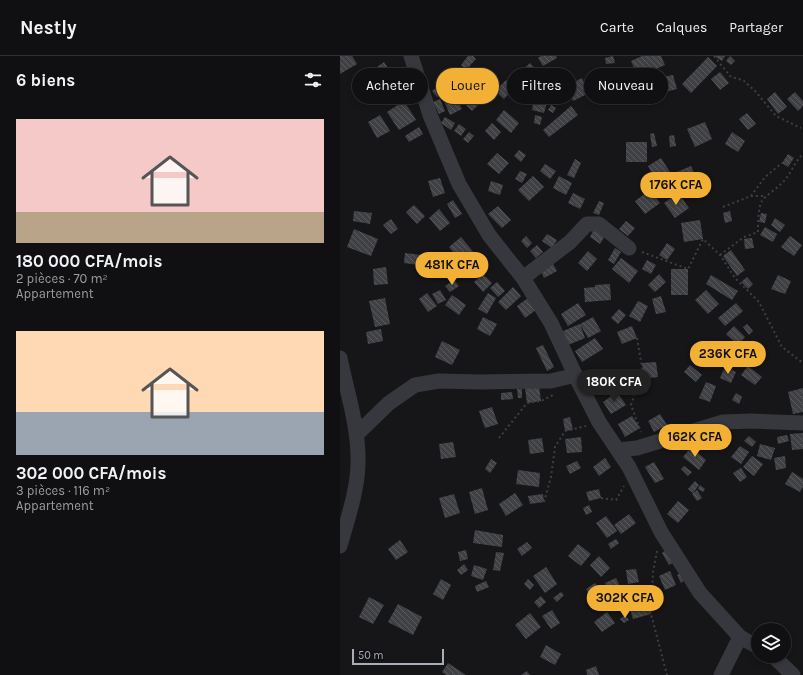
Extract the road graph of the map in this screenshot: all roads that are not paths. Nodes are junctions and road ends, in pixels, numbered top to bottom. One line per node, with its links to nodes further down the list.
1 (411, 56): 3 (street)
2 (629, 248): 3 (street)
3 (523, 278): 5 (street)
4 (340, 358): 7 (street)
5 (576, 375): 7 (street); 8 (street)
6 (803, 422): 8 (street)
7 (357, 434): 9 (street)
8 (618, 450): 10 (street)
9 (340, 546)
10 (740, 637): 11 (street); 13 (street)
11 (751, 643)
12 (780, 663): 14 (street)
13 (721, 675)
14 (793, 675)

